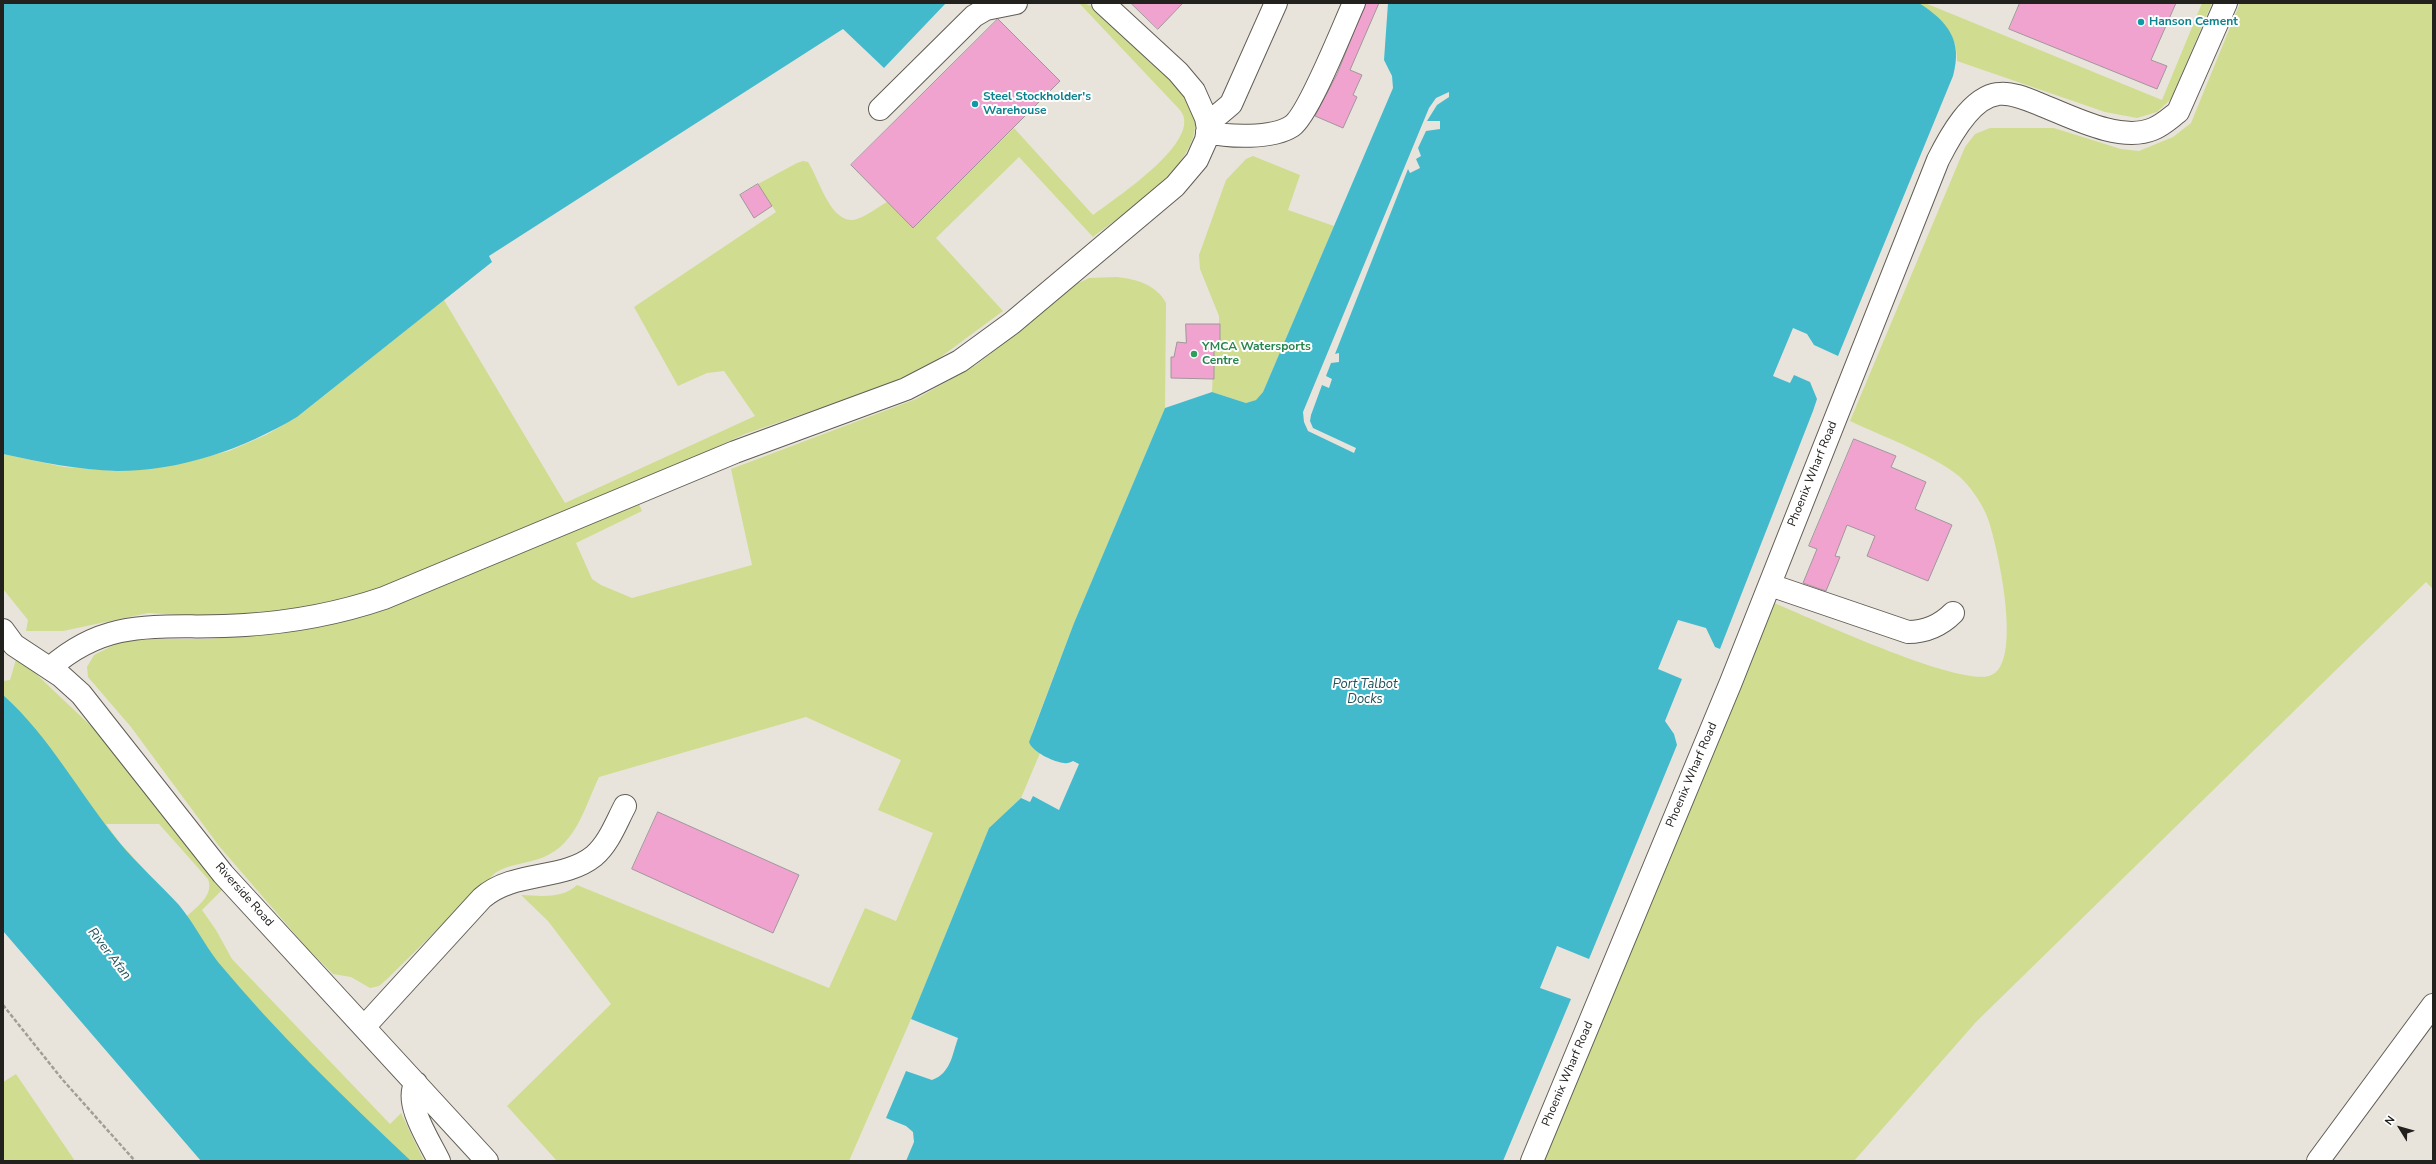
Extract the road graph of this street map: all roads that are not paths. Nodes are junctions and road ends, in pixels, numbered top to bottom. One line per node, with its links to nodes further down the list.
1 (1016, 3): 6 (lane)
2 (1103, 3): 7 (lane)
3 (1276, 3): 7 (lane)
4 (1354, 3): 7 (lane)
5 (2226, 3): 8 (lane, Phoenix Wharf Road)
6 (880, 109)
7 (1207, 125): 11 (lane)
8 (1770, 584): 9 (lane); 18 (lane, Phoenix Wharf Road)
9 (1953, 613)
10 (7, 635): 11 (lane, Riverside Road)
11 (50, 668): 14 (lane, Riverside Road)
12 (625, 806): 14 (lane)
13 (2433, 1005): 19 (lane)
14 (365, 1026): 15 (lane, Riverside Road)
15 (416, 1083): 16 (lane); 17 (lane, Riverside Road)
16 (439, 1161)
17 (487, 1161)
18 (1532, 1161)
19 (2318, 1161)

